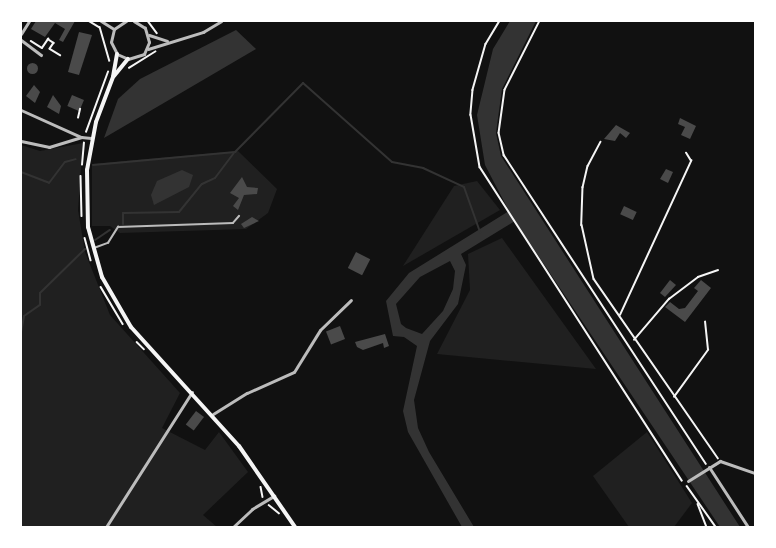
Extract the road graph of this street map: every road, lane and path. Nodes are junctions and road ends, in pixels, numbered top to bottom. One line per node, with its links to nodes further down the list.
1 (29, 21): 11 (street)
2 (89, 21): 9 (path)
3 (126, 21): 10 (street)
4 (134, 21): 12 (street)
5 (221, 21): 14 (street)
6 (500, 21): 55 (path)
7 (540, 21): 49 (path)
8 (102, 22): 9 (path); 10 (street)
9 (100, 28): 24 (path)
10 (114, 29): 16 (street)
11 (21, 34): 18 (path)
12 (149, 34): 14 (street); 15 (street)
13 (21, 40): 17 (street)
14 (171, 42): 15 (street)
15 (147, 50): 19 (street)
16 (117, 54): 19 (street); 20 (main road)
17 (41, 55)
18 (60, 55)
19 (128, 59): 20 (main road)
20 (113, 77): 25 (main road)
21 (80, 109): 23 (path)
22 (21, 110): 24 (street)
23 (78, 118)
24 (83, 137): 25 (street); 26 (street); 30 (path)
25 (92, 138): 32 (main road)
26 (21, 141)
27 (601, 142): 37 (path)
28 (686, 153): 37 (path)
29 (239, 216): 32 (lane)
30 (82, 218)
31 (85, 234): 33 (path)
32 (93, 248): 38 (main road)
33 (93, 266)
34 (718, 270): 42 (path)
35 (98, 279): 38 (path)
36 (351, 300): 46 (street)
37 (620, 317): 42 (path)
38 (124, 322): 40 (path); 44 (main road)
39 (705, 322): 45 (path)
40 (129, 333)
41 (134, 338): 43 (path)
42 (634, 340): 45 (path)
43 (150, 356)
44 (192, 392): 46 (main road); 57 (street)
45 (674, 397): 48 (path)
46 (213, 414): 47 (lane); 53 (main road)
47 (211, 420)
48 (720, 462): 49 (street); 50 (street)
49 (707, 468): 51 (street); 62 (street)
50 (755, 473)
51 (688, 481)
52 (259, 482): 54 (path)
53 (274, 496): 54 (street); 59 (main road)
54 (266, 501): 56 (path); 58 (street)
55 (697, 501): 60 (path); 61 (path)
56 (281, 515)
57 (106, 527)
58 (233, 527)
59 (295, 527)
60 (707, 527)
61 (716, 527)
62 (748, 527)

